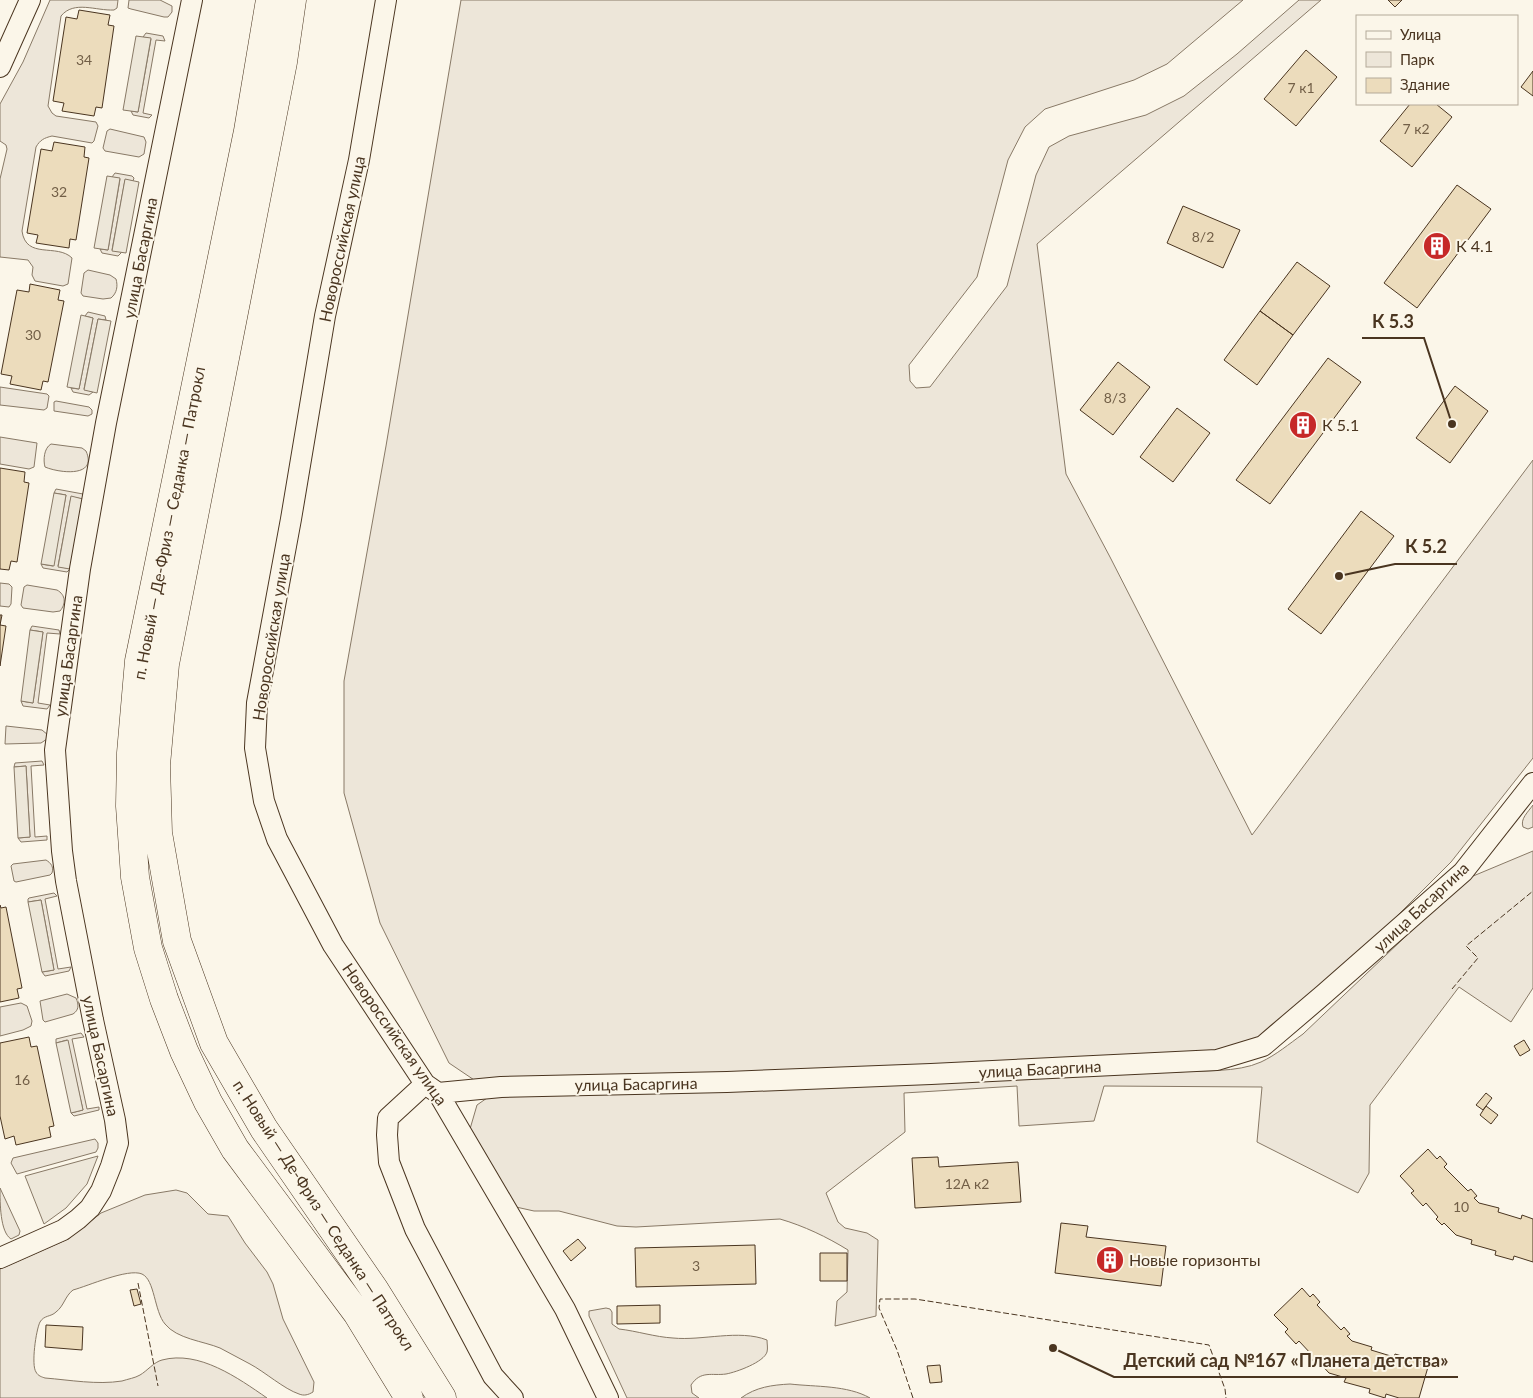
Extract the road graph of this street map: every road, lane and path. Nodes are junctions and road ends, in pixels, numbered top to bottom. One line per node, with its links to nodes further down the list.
1 (30, 0): 6 (street)
2 (192, 0): 9 (street, улица Басаргина)
3 (270, 0): 10 (highway, п. Новый — Де-Фриз — Седанка — Патрокл)
4 (292, 0): 11 (highway, п. Новый — Де-Фриз — Седанка — Патрокл)
5 (386, 0): 8 (street, Новороссийская улица)
6 (0, 67)
7 (1533, 783): 8 (street, улица Басаргина)
8 (431, 1089): 12 (street); 13 (street, Новороссийская улица)
9 (0, 1258)
10 (409, 1398)
11 (442, 1398)
12 (513, 1398)
13 (608, 1398)

